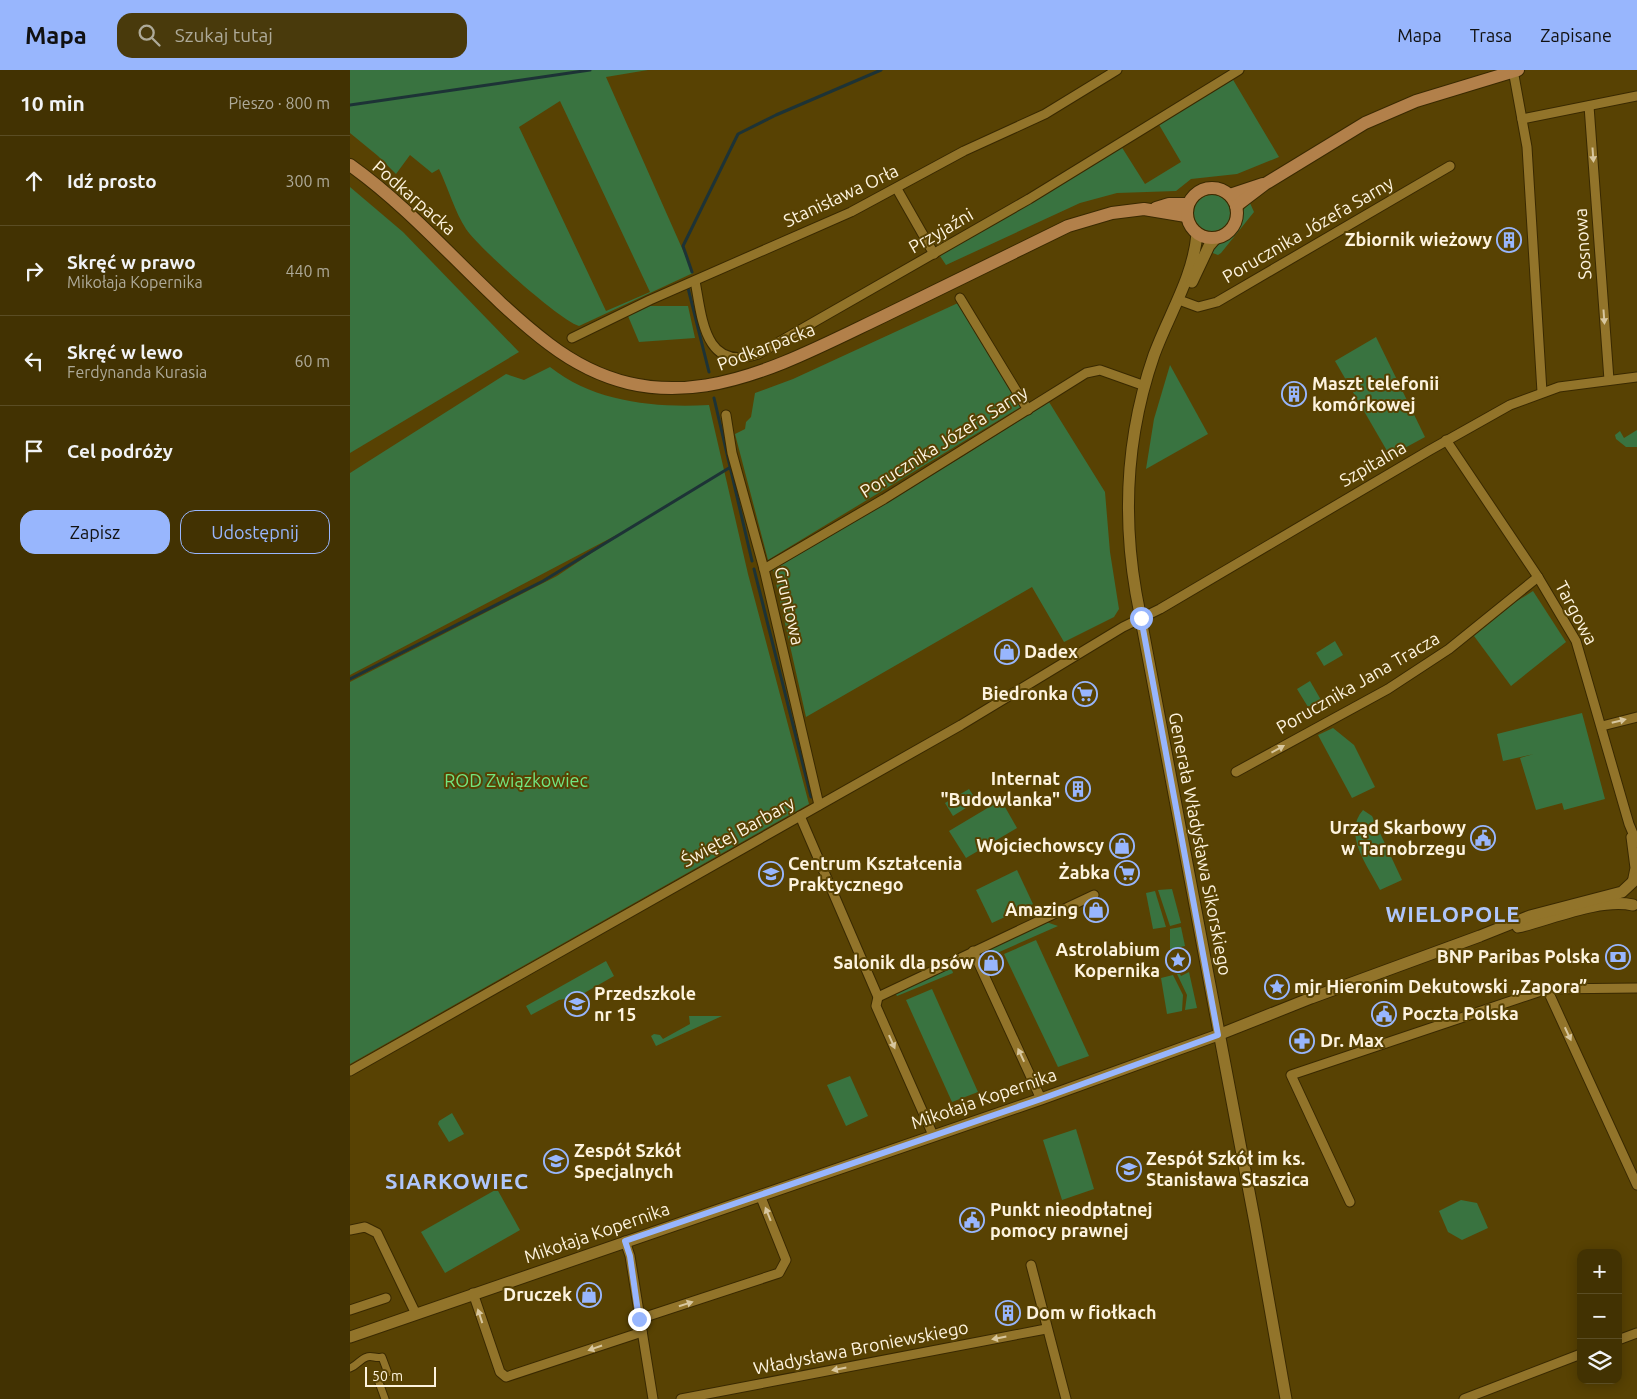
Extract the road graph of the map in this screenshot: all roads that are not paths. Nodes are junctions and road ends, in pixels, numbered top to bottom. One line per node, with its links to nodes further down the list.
1 (1117, 70): 9 (street, Stanisława Orła)
2 (1239, 70): 14 (street, Przyjaźni)
3 (1514, 71): 6 (street); 10 (main road)
4 (1637, 96): 5 (street)
5 (1589, 106): 6 (street); 20 (street, Sosnowa, one-way to 20)
6 (1522, 119): 22 (street)
7 (350, 165): 11 (main road, Podkarpacka)
8 (1450, 166): 17 (street, Porucznika Józefa Sarny)
9 (897, 188): 14 (street); 15 (street, Stanisława Orła)
10 (1233, 201): 11 (main road); 13 (main road)
11 (1187, 210): 12 (main road)
12 (1197, 234): 13 (main road); 17 (street, Generała Władysława Sikorskiego)
13 (1216, 238): 17 (street, Generała Władysława Sikorskiego)
14 (934, 254): 15 (street, Przyjaźni)
15 (695, 280): 18 (street, Stanisława Orła)
16 (960, 298): 23 (street)
17 (1179, 300): 21 (street, Generała Władysława Sikorskiego)
18 (572, 338)
19 (1637, 377): 20 (street, Szpitalna)
20 (1609, 380): 22 (street, Szpitalna)
21 (1145, 386): 23 (street, Porucznika Józefa Sarny); 28 (street, Generała Władysława Sikorskiego)
22 (1542, 392): 25 (street, Szpitalna)
23 (1028, 410): 26 (street, Porucznika Józefa Sarny)
24 (726, 415): 26 (street, Gruntowa)
25 (1446, 440): 27 (street, Targowa); 28 (street, Szpitalna)
26 (764, 569): 32 (street, Gruntowa)
27 (1538, 577): 30 (street, Targowa); 31 (street, Porucznika Jana Tracza, one-way to 27)
28 (1141, 618): 32 (street, Świętej Barbary); 44 (street, Generała Władysława Sikorskiego)
29 (1637, 717): 30 (street, one-way to 29)
30 (1602, 726): 34 (street, Targowa)
31 (1236, 772)
32 (819, 805): 33 (street, Świętej Barbary)
33 (800, 816): 43 (street); 45 (street, Świętej Barbary)
34 (1629, 824): 35 (street, Targowa); 36 (street, Targowa)
35 (1637, 844)
36 (1634, 881): 38 (street); 39 (street)
37 (1094, 895): 40 (street)
38 (1635, 906): 39 (street)
39 (1480, 936): 44 (street, Mikołaja Kopernika)
40 (973, 951): 43 (street); 46 (street, one-way to 40)
41 (1637, 988): 42 (street)
42 (1547, 989): 48 (street, one-way to 48); 50 (street)
43 (878, 997): 47 (street, one-way to 47)
44 (1218, 1035): 46 (street, Mikołaja Kopernika); 70 (street, Generała Władysława Sikorskiego)
45 (350, 1071)
46 (1041, 1099): 47 (street, Mikołaja Kopernika)
47 (933, 1135): 49 (street, Mikołaja Kopernika)
48 (1637, 1185)
49 (760, 1195): 52 (street, Mikołaja Kopernika); 58 (street, one-way to 49)
50 (1350, 1202)
51 (350, 1230): 57 (street)
52 (625, 1241): 54 (street, Mikołaja Kopernika); 58 (street)
53 (1031, 1265): 59 (street)
54 (473, 1293): 57 (street, Mikołaja Kopernika); 60 (street, one-way to 54)
55 (386, 1298): 56 (street)
56 (350, 1310)
57 (416, 1314): 62 (street, Mikołaja Kopernika)
58 (639, 1319): 60 (street)
59 (1046, 1329): 68 (street, Władysława Broniewskiego, one-way to 68); 69 (street)
60 (642, 1332): 67 (street)
61 (1637, 1333): 63 (street)
62 (350, 1337)
63 (1621, 1339)
64 (1577, 1356): 71 (street)
65 (350, 1368): 66 (street)
66 (385, 1399)
67 (653, 1399)
68 (681, 1399)
69 (1066, 1399)
70 (1286, 1399)
71 (1464, 1399)

